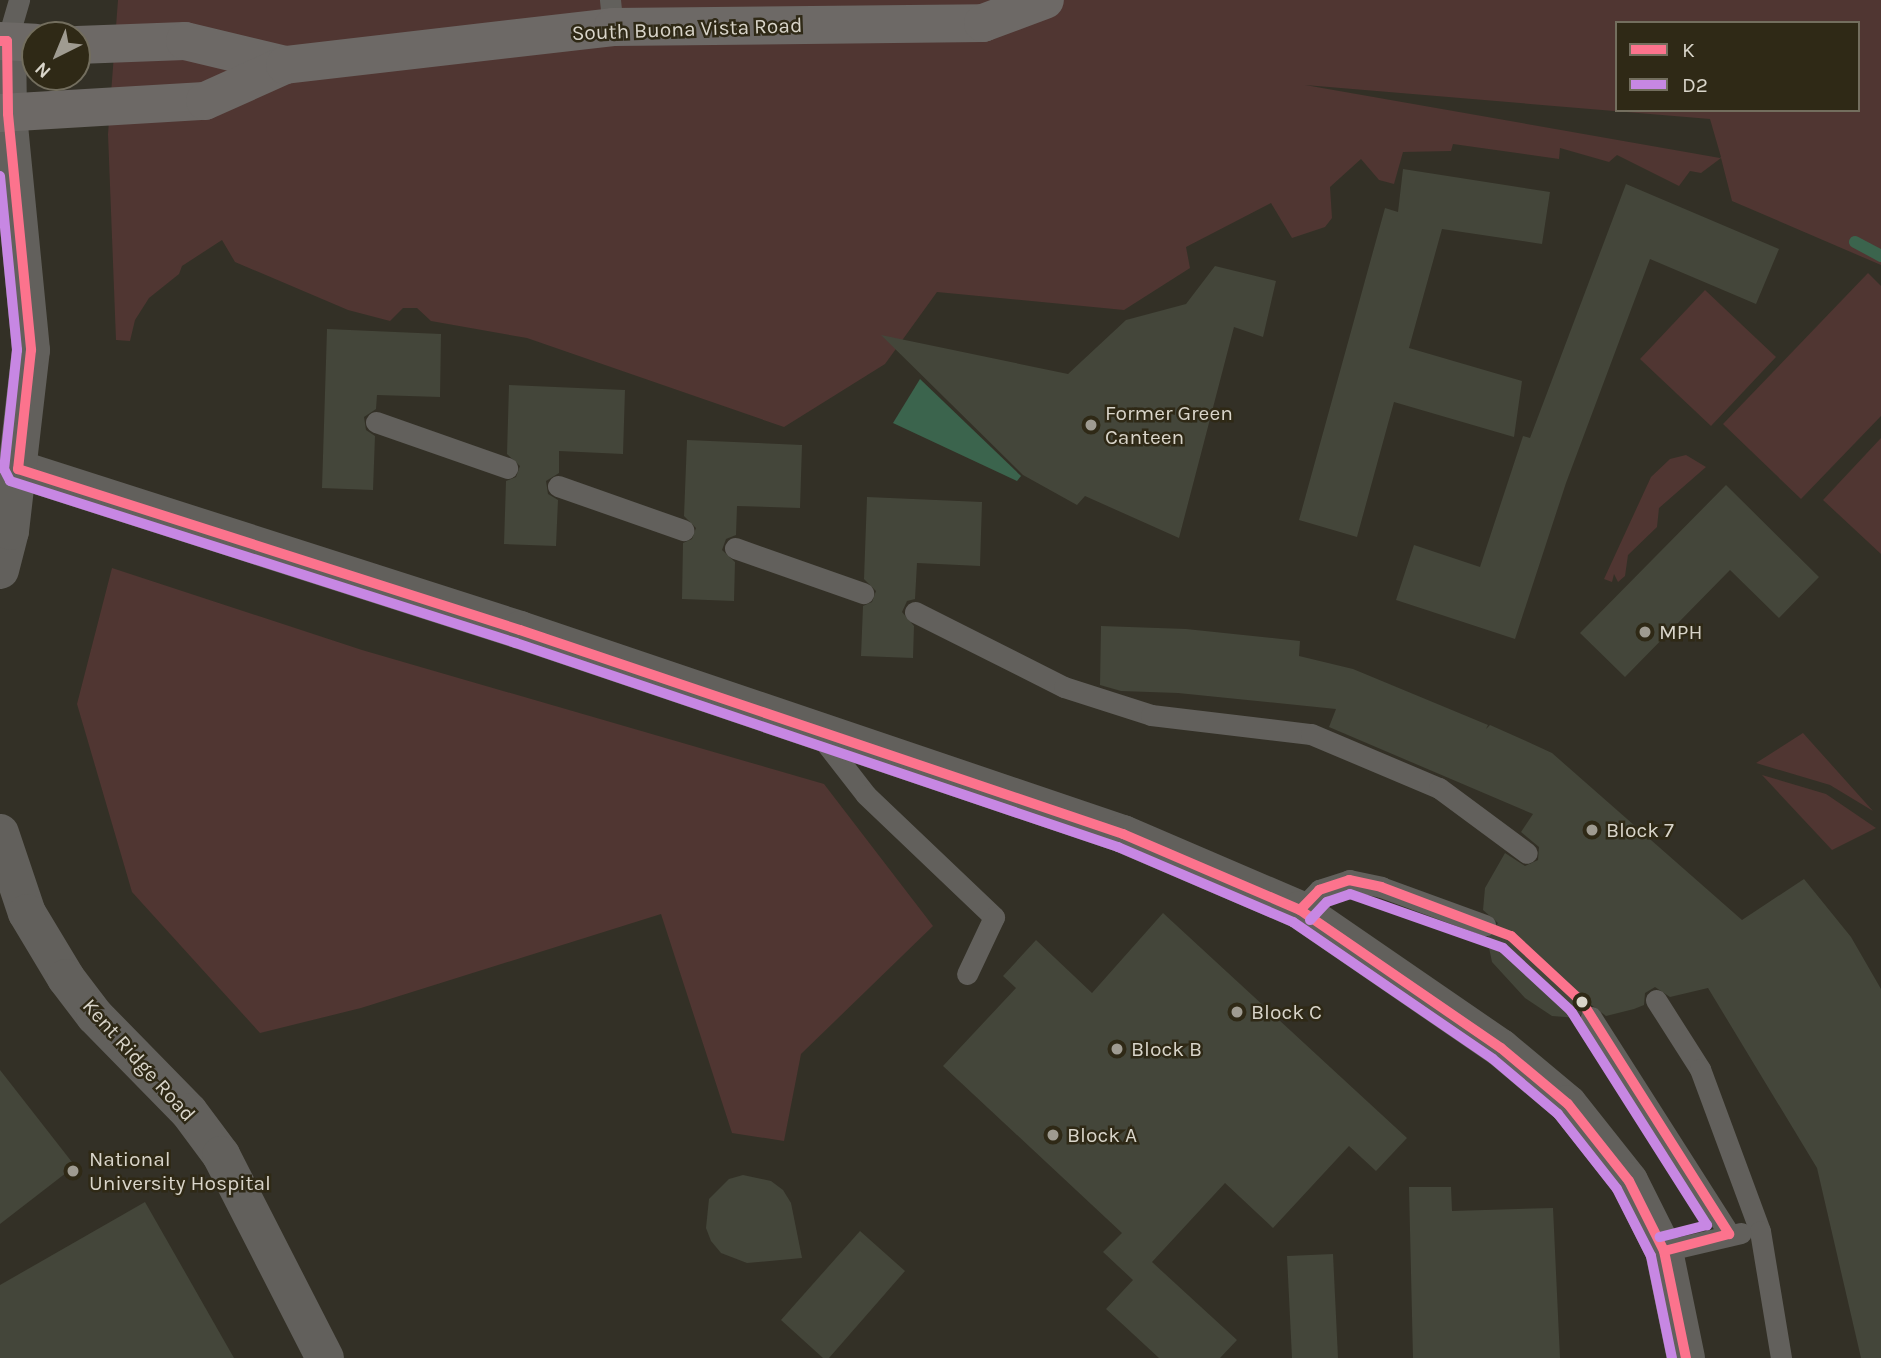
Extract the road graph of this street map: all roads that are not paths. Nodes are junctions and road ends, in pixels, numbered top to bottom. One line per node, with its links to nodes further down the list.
1 (19, 0): 4 (lane)
2 (1045, 0): 3 (street, South Buona Vista Road)
3 (611, 13): 6 (street, South Buona Vista Road)
4 (14, 42): 7 (street)
5 (91, 44): 6 (street, South Buona Vista Road)
6 (285, 65): 7 (street, South Buona Vista Road)
7 (4, 114): 9 (street)
8 (376, 422): 10 (lane)
9 (9, 467): 14 (street); 17 (street)
10 (506, 468)
11 (558, 486): 12 (lane)
12 (683, 530)
13 (735, 548): 15 (lane)
14 (0, 570)
15 (863, 593)
16 (915, 612): 19 (lane)
17 (817, 733): 20 (street); 22 (lane)
18 (0, 833): 28 (street, Kent Ridge Road)
19 (1527, 853)
20 (1300, 910): 21 (lane); 27 (street)
21 (1485, 925)
22 (967, 974)
23 (1656, 1000): 25 (lane)
24 (1591, 1017): 26 (lane)
25 (1760, 1231): 26 (lane); 30 (lane)
26 (1729, 1234): 27 (lane)
27 (1664, 1251): 29 (street)
28 (325, 1358)
29 (1686, 1358)
30 (1781, 1358)

